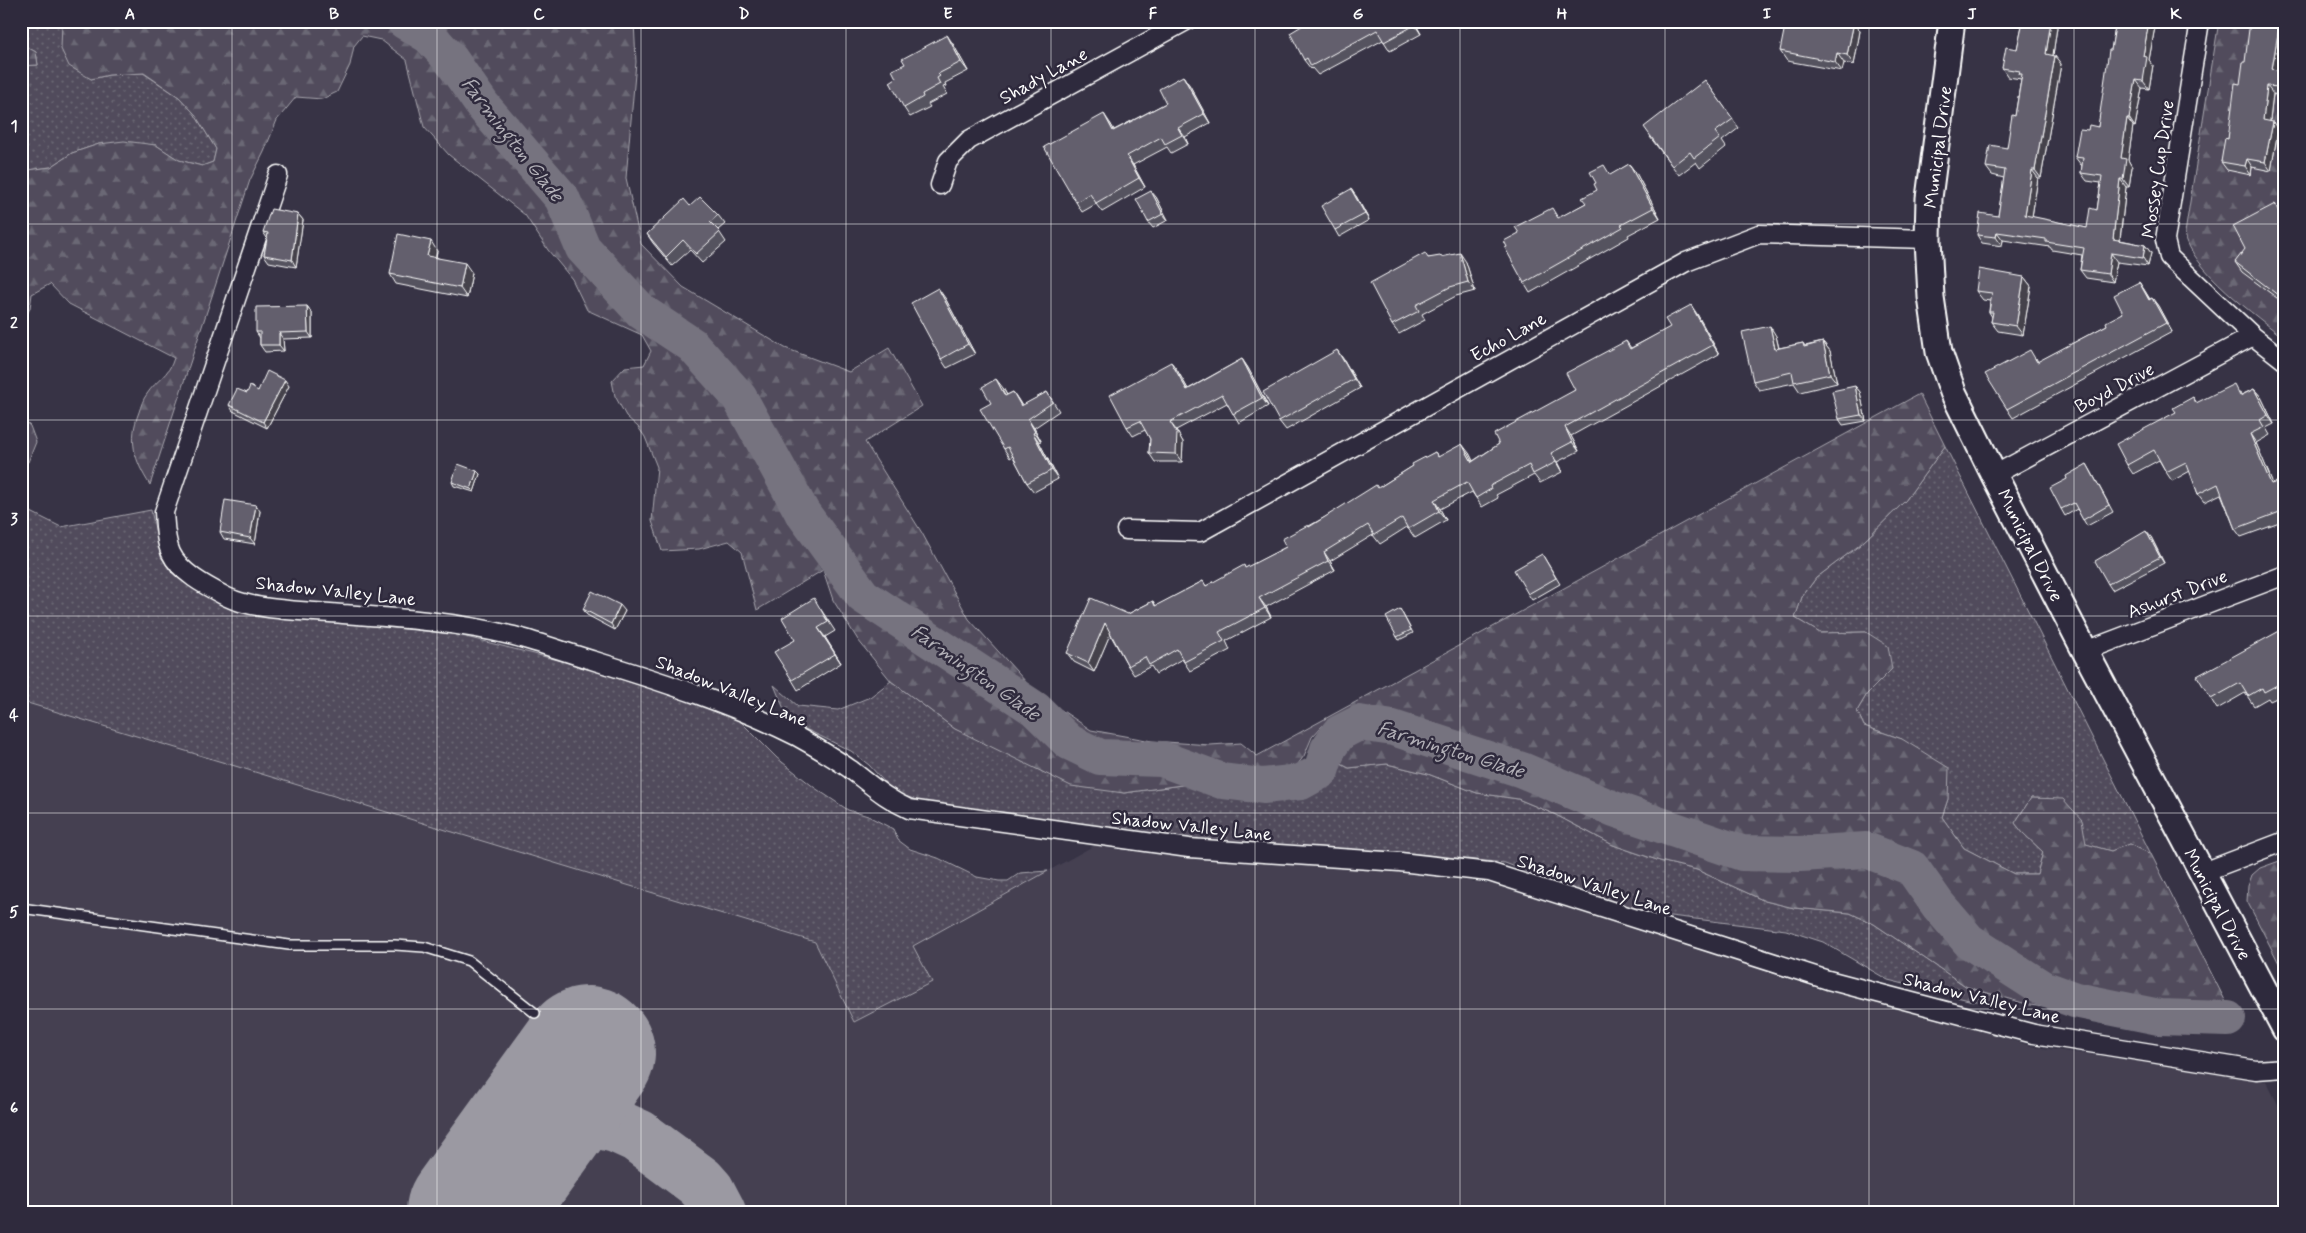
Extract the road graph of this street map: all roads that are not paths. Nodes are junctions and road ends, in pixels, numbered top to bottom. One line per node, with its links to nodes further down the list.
1 (1186, 21): 5 (street, Shady Lane)
2 (1952, 21): 6 (main road, Municipal Drive)
3 (2200, 21): 7 (street, Mossey Cup Drive)
4 (278, 175): 18 (street, Shadow Valley Lane)
5 (940, 185)
6 (1928, 239): 9 (main road, Municipal Drive); 10 (street, Echo Lane)
7 (2253, 336): 8 (street, Mossey Cup Drive); 9 (street, Boyd Drive)
8 (2285, 361)
9 (1994, 475): 12 (main road, Municipal Drive)
10 (1126, 530)
11 (2285, 575): 12 (street, Ashurst Drive)
12 (2085, 651): 14 (main road, Municipal Drive)
13 (2285, 841): 14 (street)
14 (2201, 873): 17 (main road, Municipal Drive)
15 (21, 908): 16 (lane)
16 (535, 1013)
17 (2285, 1029)
18 (2285, 1068)

